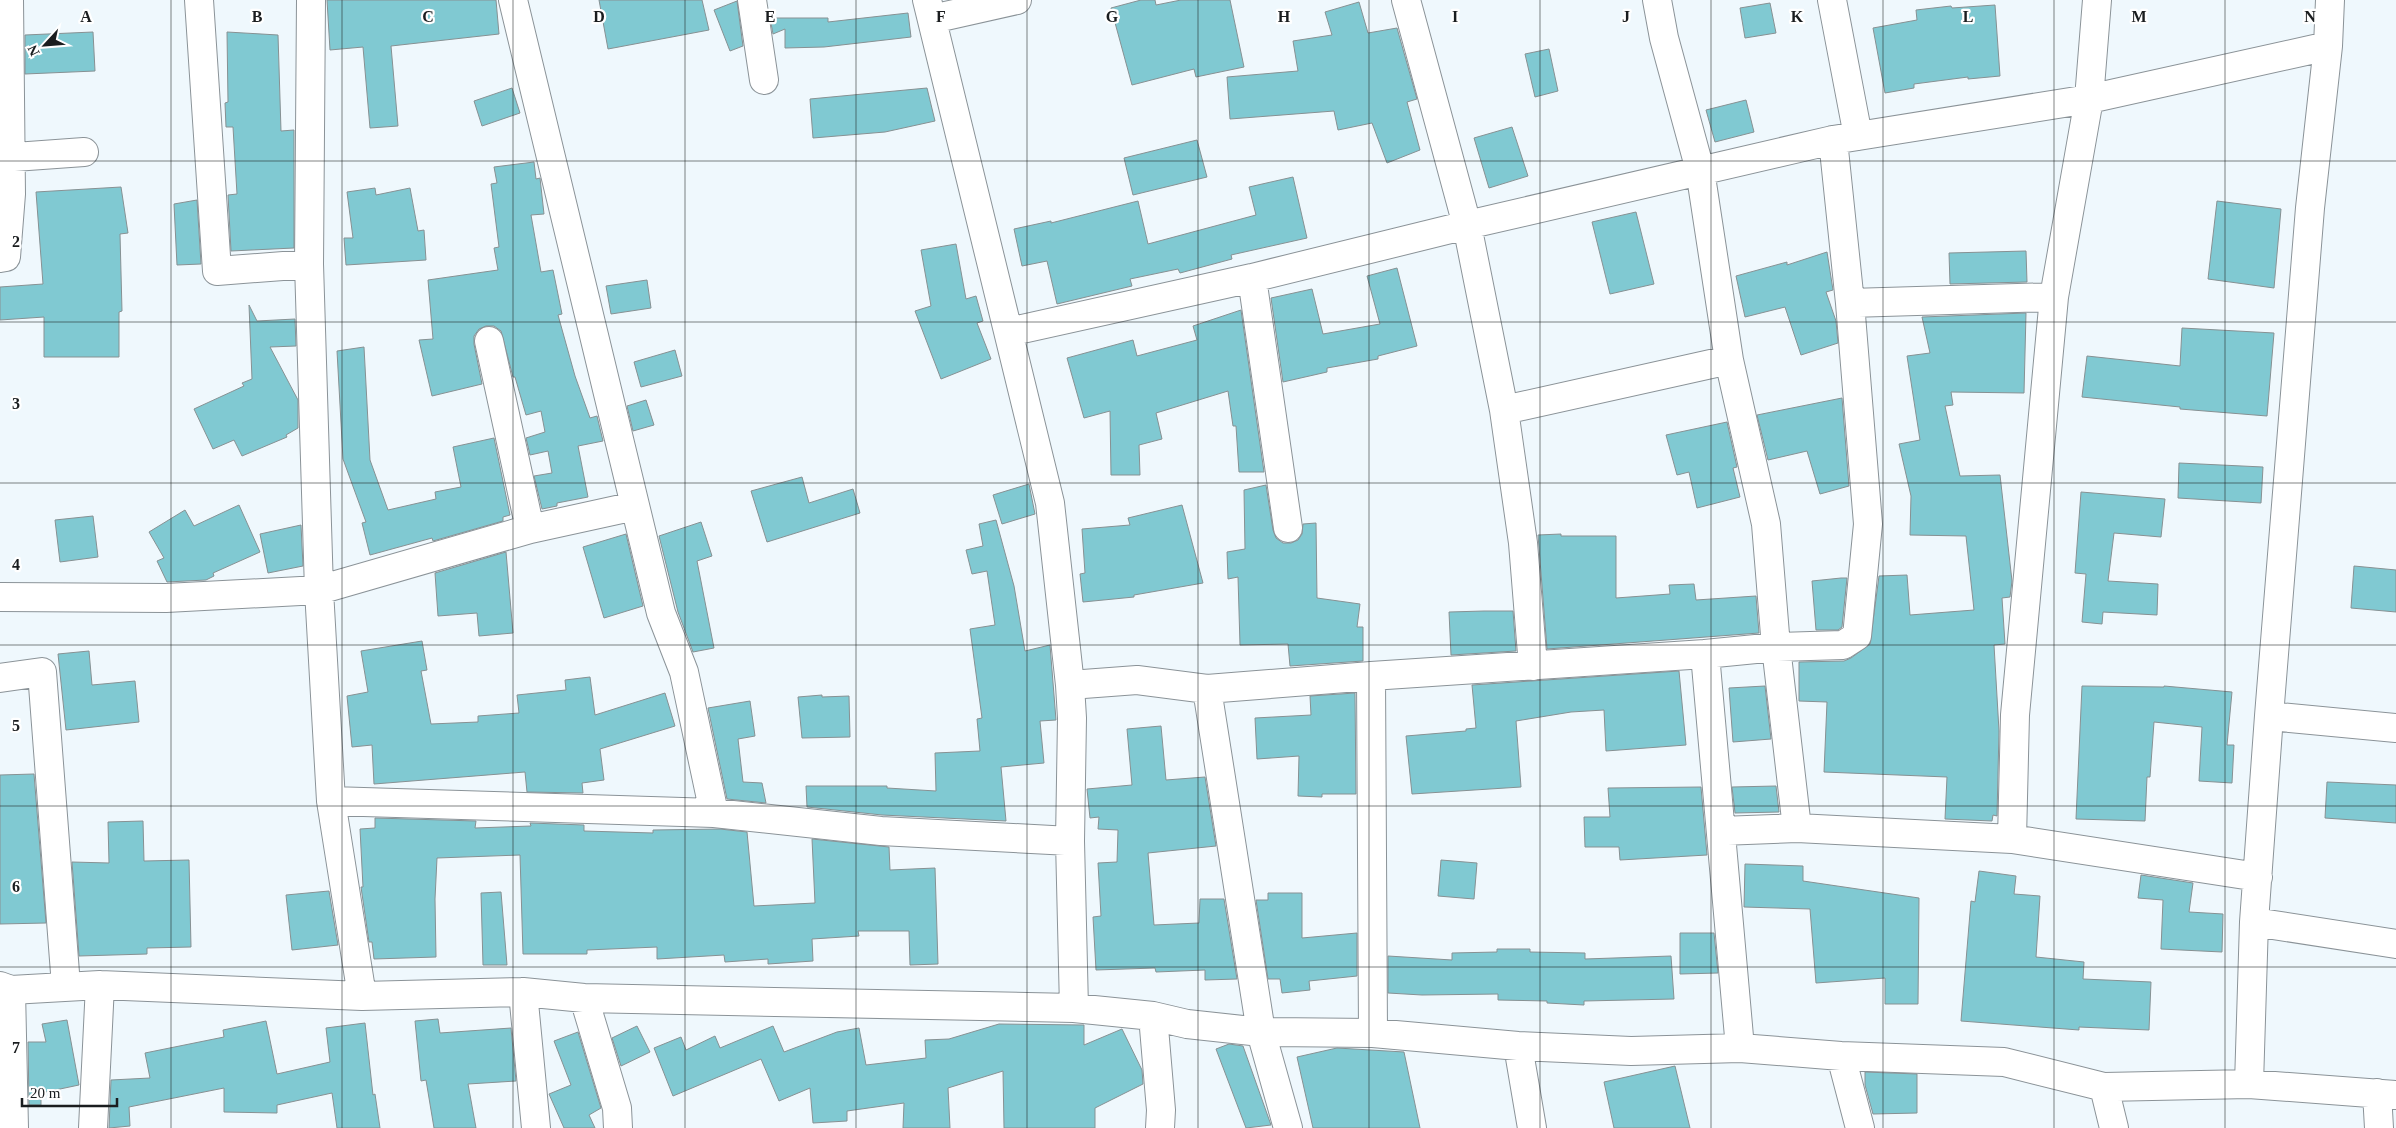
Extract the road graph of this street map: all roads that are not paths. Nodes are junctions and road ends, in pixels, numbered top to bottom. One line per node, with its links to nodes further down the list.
1 (9, 0): 18 (street)
2 (199, 0): 22 (street)
3 (311, 0): 22 (street)
4 (513, 0): 30 (street)
5 (752, 0): 14 (street)
6 (1017, 0): 12 (street)
7 (1406, 0): 20 (street)
8 (1657, 0): 19 (street)
9 (1832, 0): 16 (street)
10 (2097, 0): 15 (street)
11 (2330, 0): 13 (street)
12 (930, 10): 26 (street)
13 (2328, 46): 15 (street); 42 (street)
14 (764, 80)
15 (2088, 99): 16 (street); 24 (street)
16 (1846, 138): 19 (street); 25 (street)
17 (84, 152): 18 (street)
18 (5, 158): 21 (street)
19 (1700, 170): 20 (street); 28 (street)
20 (1467, 225): 23 (street); 29 (street)
21 (0, 258)
22 (309, 264): 33 (street)
23 (1252, 278): 26 (street); 31 (street)
24 (2054, 297): 25 (street); 48 (street)
25 (1850, 303): 35 (street)
26 (1009, 332): 40 (street)
27 (489, 342): 32 (street)
28 (1729, 360): 29 (street); 35 (street)
29 (1504, 410): 37 (street)
30 (635, 506): 32 (street); 45 (street)
31 (1288, 528)
32 (530, 529): 33 (street)
33 (319, 590): 34 (street); 44 (street)
34 (0, 597)
35 (1776, 647): 36 (street); 46 (street)
36 (1705, 654): 37 (street); 47 (street)
37 (1533, 666): 38 (street)
38 (1370, 676): 41 (street); 62 (street)
39 (0, 678): 54 (street)
40 (1070, 685): 41 (street); 49 (street)
41 (1208, 689): 61 (street)
42 (2269, 716): 43 (street); 50 (street)
43 (2396, 728)
44 (331, 801): 45 (street); 57 (street)
45 (714, 813): 49 (street)
46 (1797, 828): 47 (street); 48 (street)
47 (1721, 830): 64 (street)
48 (2012, 839): 50 (street)
49 (1070, 841): 59 (street)
50 (2258, 877): 51 (street)
51 (2254, 922): 52 (street); 66 (street)
52 (2396, 944)
53 (100, 985): 54 (street); 57 (street); 70 (street)
54 (66, 986): 55 (street)
55 (6, 988): 69 (street)
56 (523, 992): 57 (street); 58 (street); 71 (street)
57 (362, 996)
58 (584, 998): 59 (street); 72 (street)
59 (1074, 1008): 60 (street)
60 (1153, 1016): 61 (street); 73 (street)
61 (1261, 1032): 62 (street); 74 (street)
62 (1374, 1033): 63 (street)
63 (1518, 1046): 64 (street); 75 (street)
64 (1740, 1048): 65 (street)
65 (1841, 1056): 67 (street); 76 (street)
66 (2249, 1084): 67 (street); 68 (street)
67 (2104, 1086): 77 (street)
68 (2386, 1094): 78 (street)
69 (14, 1128)
70 (93, 1128)
71 (536, 1128)
72 (618, 1128)
73 (1160, 1128)
74 (1288, 1128)
75 (1532, 1128)
76 (1860, 1128)
77 (2114, 1128)
78 (2379, 1128)

